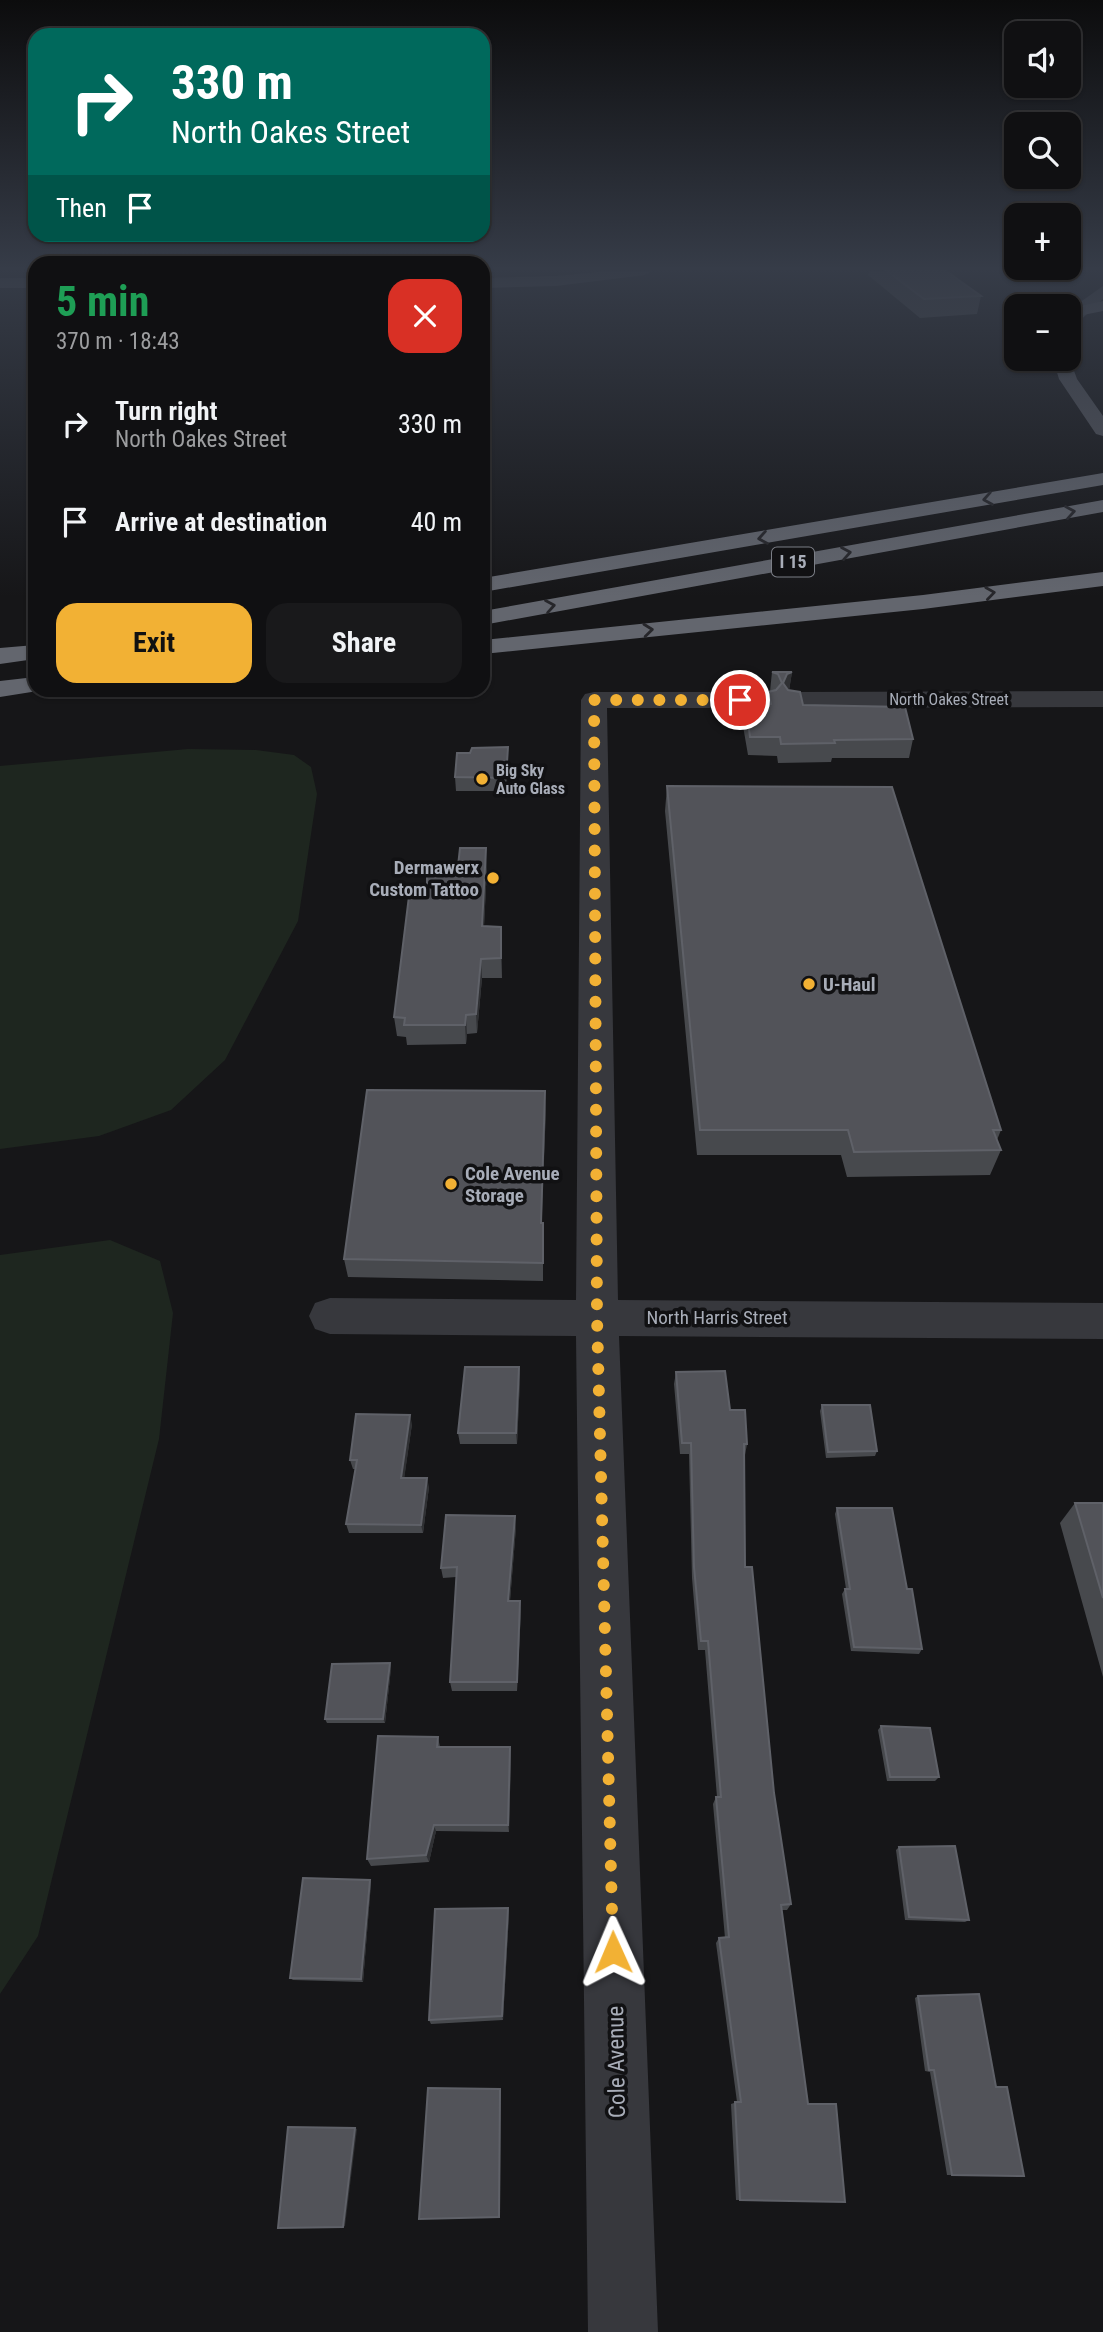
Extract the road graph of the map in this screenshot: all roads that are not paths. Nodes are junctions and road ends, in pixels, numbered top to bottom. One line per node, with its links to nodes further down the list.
1 (1069, 380): 2 (main road)
2 (1103, 430)
3 (1103, 479): 6 (highway, I 15, one-way to 6)
4 (1103, 506): 7 (highway, I 15, one-way to 4)
5 (1103, 579): 8 (highway, one-way to 5)
6 (490, 584)
7 (490, 617)
8 (490, 646)
9 (28, 653): 10 (highway)
10 (0, 656)
11 (28, 687): 12 (highway)
12 (0, 690)
13 (795, 699): 14 (street, North Oakes Street)
14 (1103, 699)
15 (764, 700): 17 (street, Cole Avenue)
16 (330, 1316): 17 (street, North Harris Street)
17 (597, 1317): 18 (street, North Harris Street); 19 (street, Cole Avenue)
18 (1103, 1321)
19 (623, 2332)

